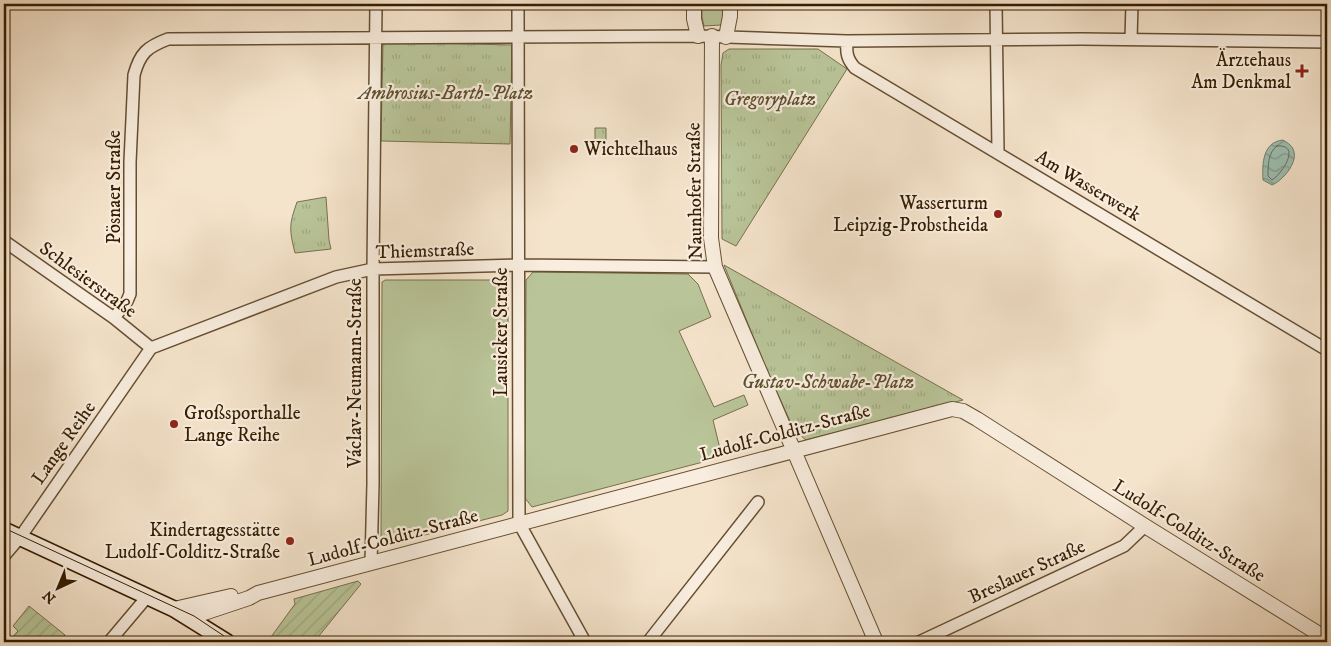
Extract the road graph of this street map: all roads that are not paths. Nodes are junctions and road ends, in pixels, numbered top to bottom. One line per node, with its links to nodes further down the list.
1 (376, 4): 9 (street, Václav-Neumann-Straße)
2 (518, 4): 7 (street, Lausicker Straße)
3 (694, 4): 8 (street, Naunhofer Straße)
4 (730, 4): 8 (street, Naunhofer Straße)
5 (996, 4): 10 (street)
6 (1132, 4): 11 (street)
7 (518, 36): 8 (street); 9 (street); 16 (street, Lausicker Straße)
8 (712, 36): 12 (street); 17 (street, Naunhofer Straße)
9 (376, 37): 18 (street, Václav-Neumann-Straße); 19 (street, Pösnaer Straße)
10 (996, 38): 11 (street); 12 (street); 14 (street)
11 (1131, 39): 13 (street)
12 (847, 41): 14 (street, Am Wasserwerk)
13 (1327, 42)
14 (998, 152): 21 (street, Am Wasserwerk)
15 (4, 240): 19 (street, Schlesierstraße)
16 (518, 265): 17 (street, Thiemstraße); 18 (street, Thiemstraße); 24 (street, Lausicker Straße)
17 (715, 267): 22 (street, Naunhofer Straße)
18 (373, 269): 20 (street, Thiemstraße); 29 (street, Václav-Neumann-Straße)
19 (114, 318): 20 (street, Schlesierstraße)
20 (151, 348): 27 (street, Lange Reihe)
21 (1327, 350)
22 (793, 450): 24 (street, Ludolf-Colditz-Straße); 25 (street, Ludolf-Colditz-Straße); 40 (street, Naunhofer Straße)
23 (758, 502): 39 (street)
24 (519, 523): 29 (street, Ludolf-Colditz-Straße); 38 (street, Lausicker Straße)
25 (1144, 526): 34 (street, Ludolf-Colditz-Straße); 41 (street, Breslauer Straße)
26 (4, 530): 27 (main road)
27 (20, 537): 28 (street, Lange Reihe); 31 (main road)
28 (4, 556)
29 (371, 563): 30 (street, Ludolf-Colditz-Straße)
30 (258, 593): 32 (street, Ludolf-Colditz-Straße); 33 (street, Ludolf-Colditz-Straße)
31 (147, 597): 32 (main road); 35 (street); 36 (main road)
32 (174, 609): 33 (main road)
33 (189, 618): 37 (main road)
34 (1327, 640)
35 (109, 642)
36 (211, 642)
37 (227, 642)
38 (585, 642)
39 (648, 642)
40 (876, 642)
41 (919, 642)

